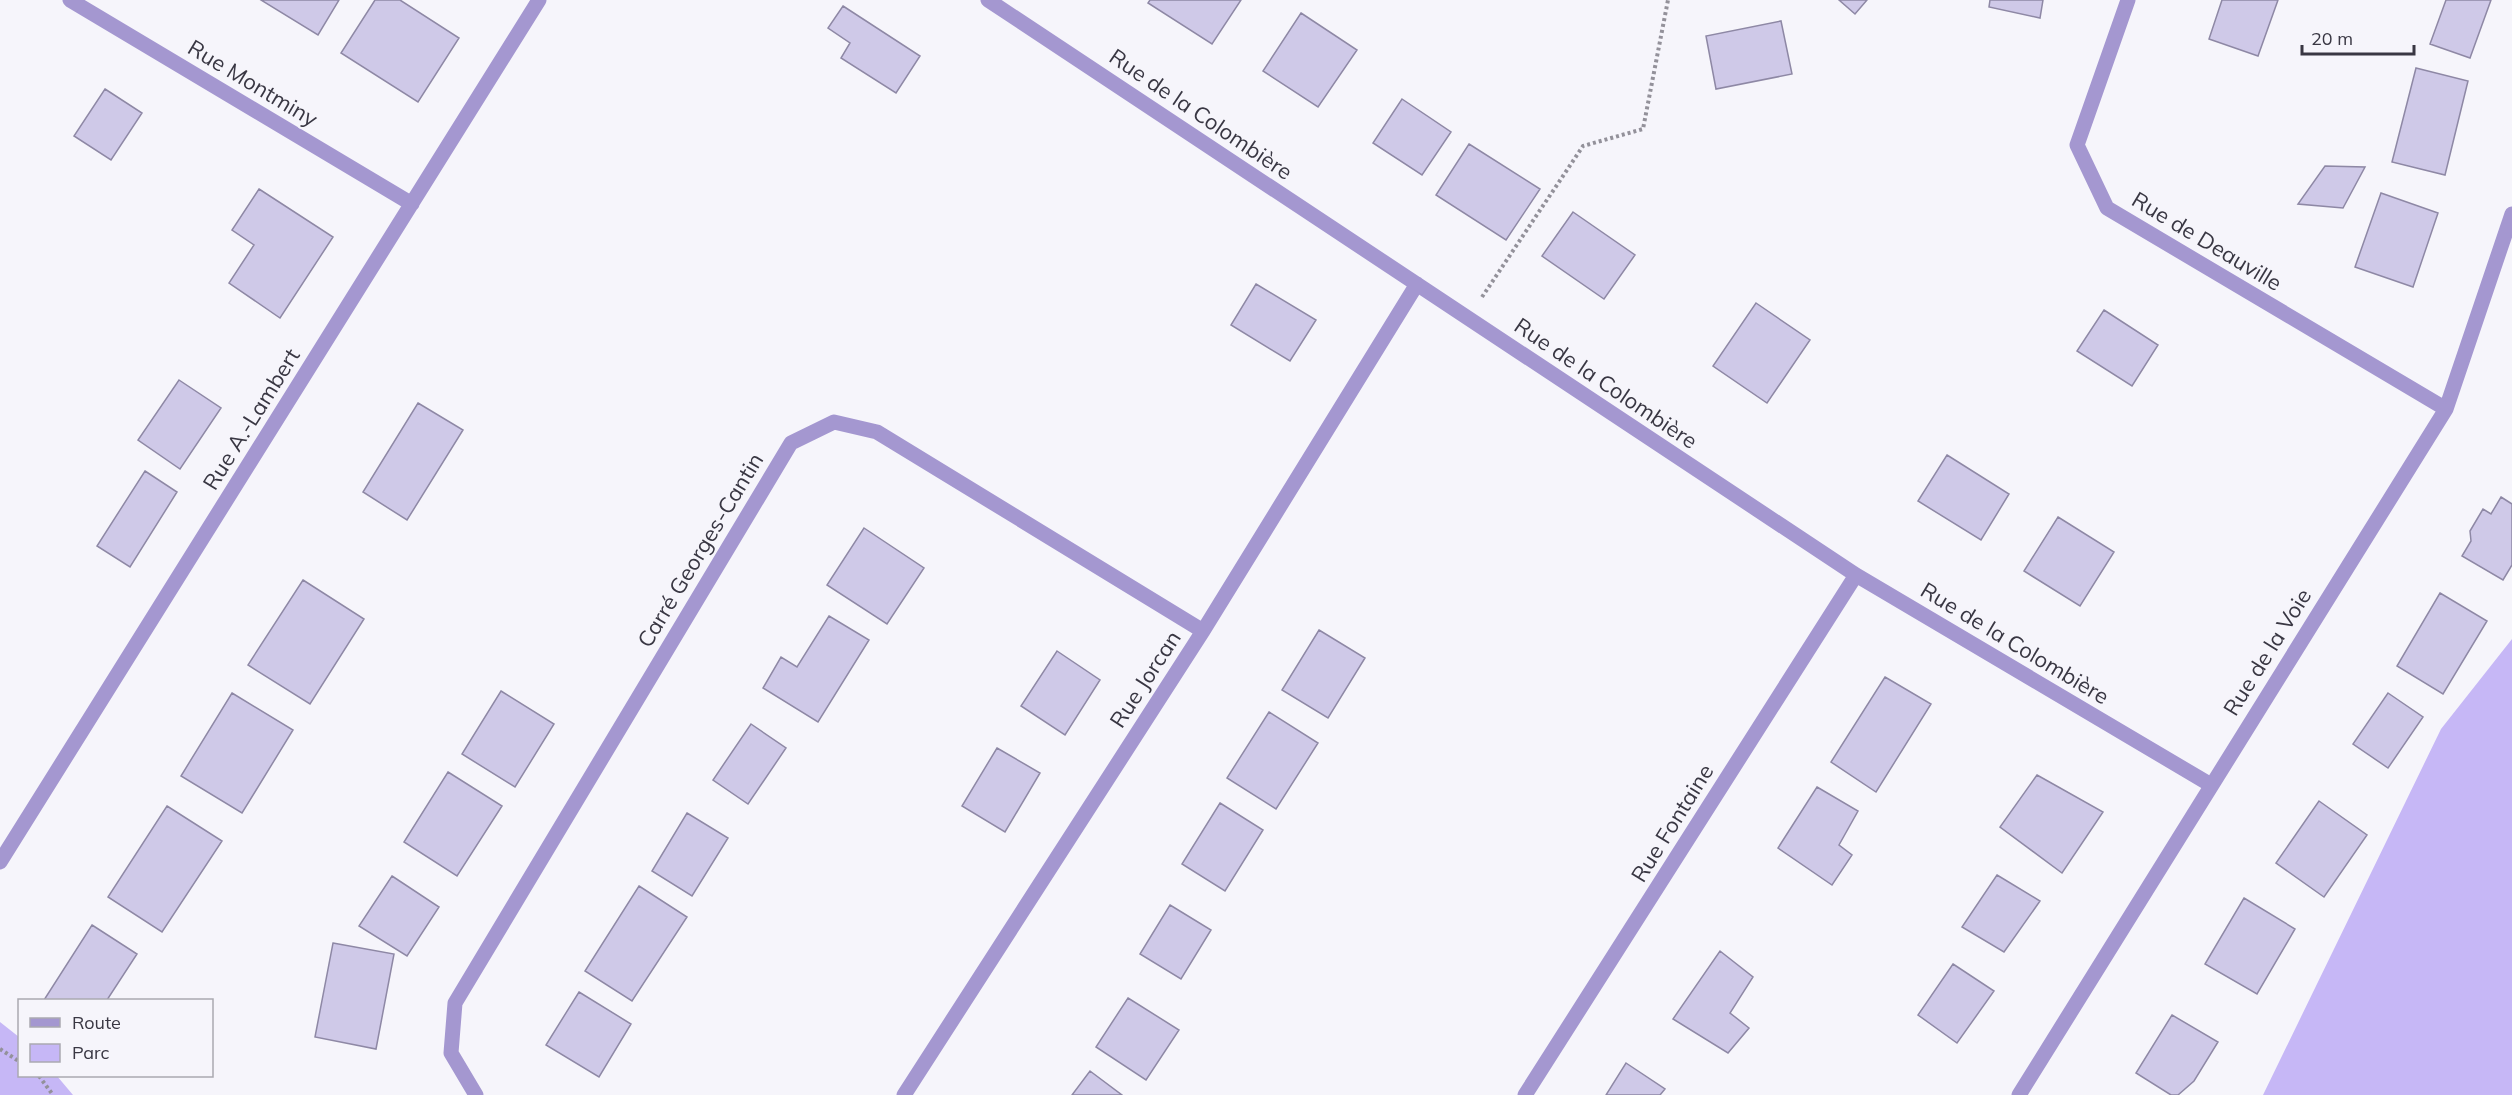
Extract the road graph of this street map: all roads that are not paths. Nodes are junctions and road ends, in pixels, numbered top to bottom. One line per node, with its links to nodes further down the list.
1 (70, 0): 5 (street, Rue Montminy)
2 (539, 0): 5 (street, Rue A.-Lambert)
3 (988, 0): 7 (street, Rue de la Colombière)
4 (2128, 0): 8 (street, Rue de Deauville)
5 (412, 204): 12 (street, Rue A.-Lambert)
6 (2512, 214): 8 (street, Rue de la Voie)
7 (1417, 284): 9 (street, Rue de la Colombière); 10 (street, Rue Jorcan)
8 (2446, 409): 11 (street, Rue de la Voie)
9 (1856, 575): 11 (street, Rue de la Colombière); 15 (street, Rue Fontaine)
10 (1203, 631): 13 (street, Carré Georges-Cantin); 14 (street, Rue Jorcan)
11 (2211, 785): 16 (street, Rue de la Voie)
12 (0, 862)
13 (476, 1095)
14 (904, 1095)
15 (1525, 1095)
16 (2019, 1095)

